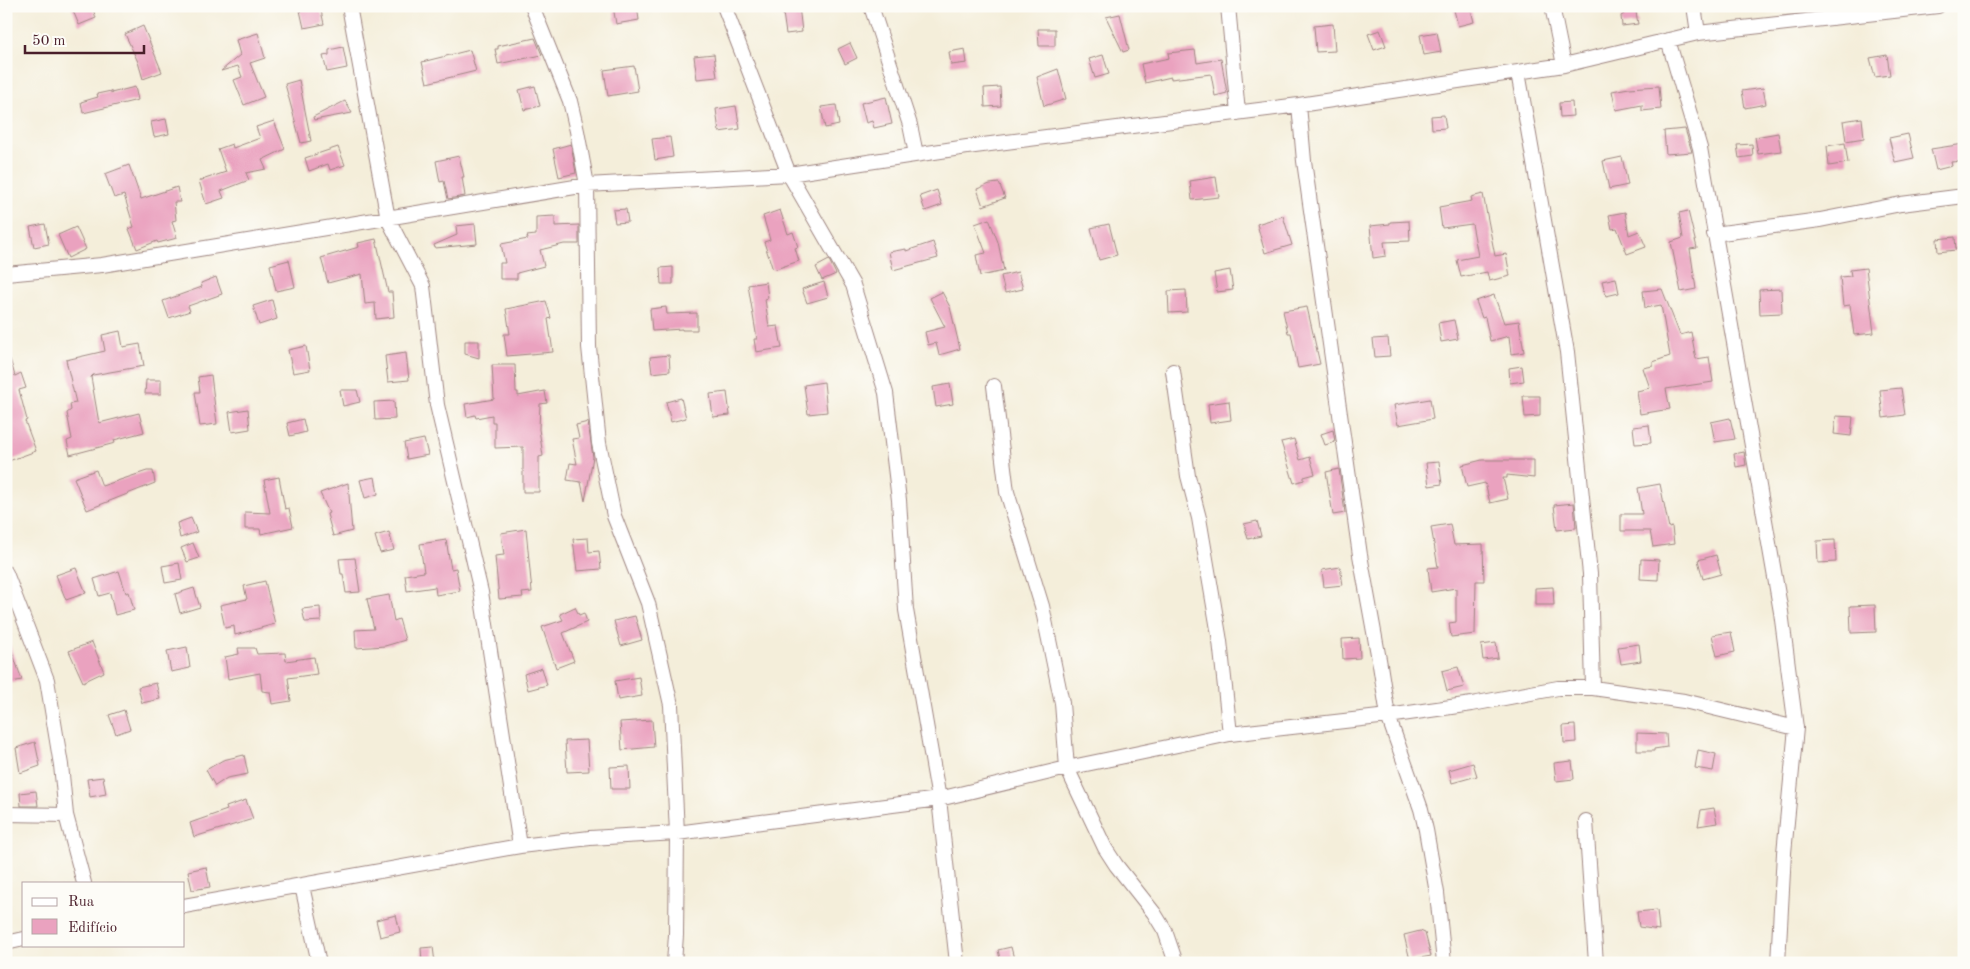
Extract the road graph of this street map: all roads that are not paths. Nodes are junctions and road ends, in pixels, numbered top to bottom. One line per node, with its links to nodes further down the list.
1 (349, 6): 19 (street)
2 (532, 6): 17 (street)
3 (724, 6): 16 (street)
4 (870, 6): 15 (street)
5 (1228, 6): 14 (street)
6 (1552, 6): 11 (street)
7 (1694, 6): 9 (street)
8 (1938, 6): 9 (street)
9 (1698, 33): 10 (street)
10 (1668, 40): 11 (street); 20 (street)
11 (1564, 65): 12 (street)
12 (1518, 72): 13 (street); 25 (street)
13 (1298, 105): 14 (street); 26 (street)
14 (1238, 113): 15 (street)
15 (916, 154): 16 (street)
16 (789, 174): 17 (street); 30 (street)
17 (587, 185): 19 (street); 34 (street)
18 (1964, 196): 20 (street)
19 (388, 219): 21 (street); 35 (street)
20 (1714, 234): 27 (street)
21 (6, 274)
22 (1173, 371): 28 (street)
23 (994, 386): 29 (street)
24 (6, 573): 32 (street)
25 (1593, 688): 26 (street); 27 (street)
26 (1388, 716): 28 (street); 45 (street)
27 (1796, 728): 47 (street)
28 (1230, 734): 29 (street)
29 (1068, 768): 30 (street); 44 (street)
30 (939, 799): 34 (street); 43 (street)
31 (6, 814): 32 (street)
32 (66, 815): 36 (street)
33 (1586, 821): 46 (street)
34 (677, 833): 35 (street); 42 (street)
35 (520, 846): 37 (street)
36 (84, 882)
37 (302, 886): 38 (street); 41 (street)
38 (185, 906)
39 (22, 939): 40 (street)
40 (6, 943)
41 (319, 963)
42 (674, 963)
43 (957, 963)
44 (1176, 963)
45 (1444, 963)
46 (1596, 963)
47 (1778, 963)

